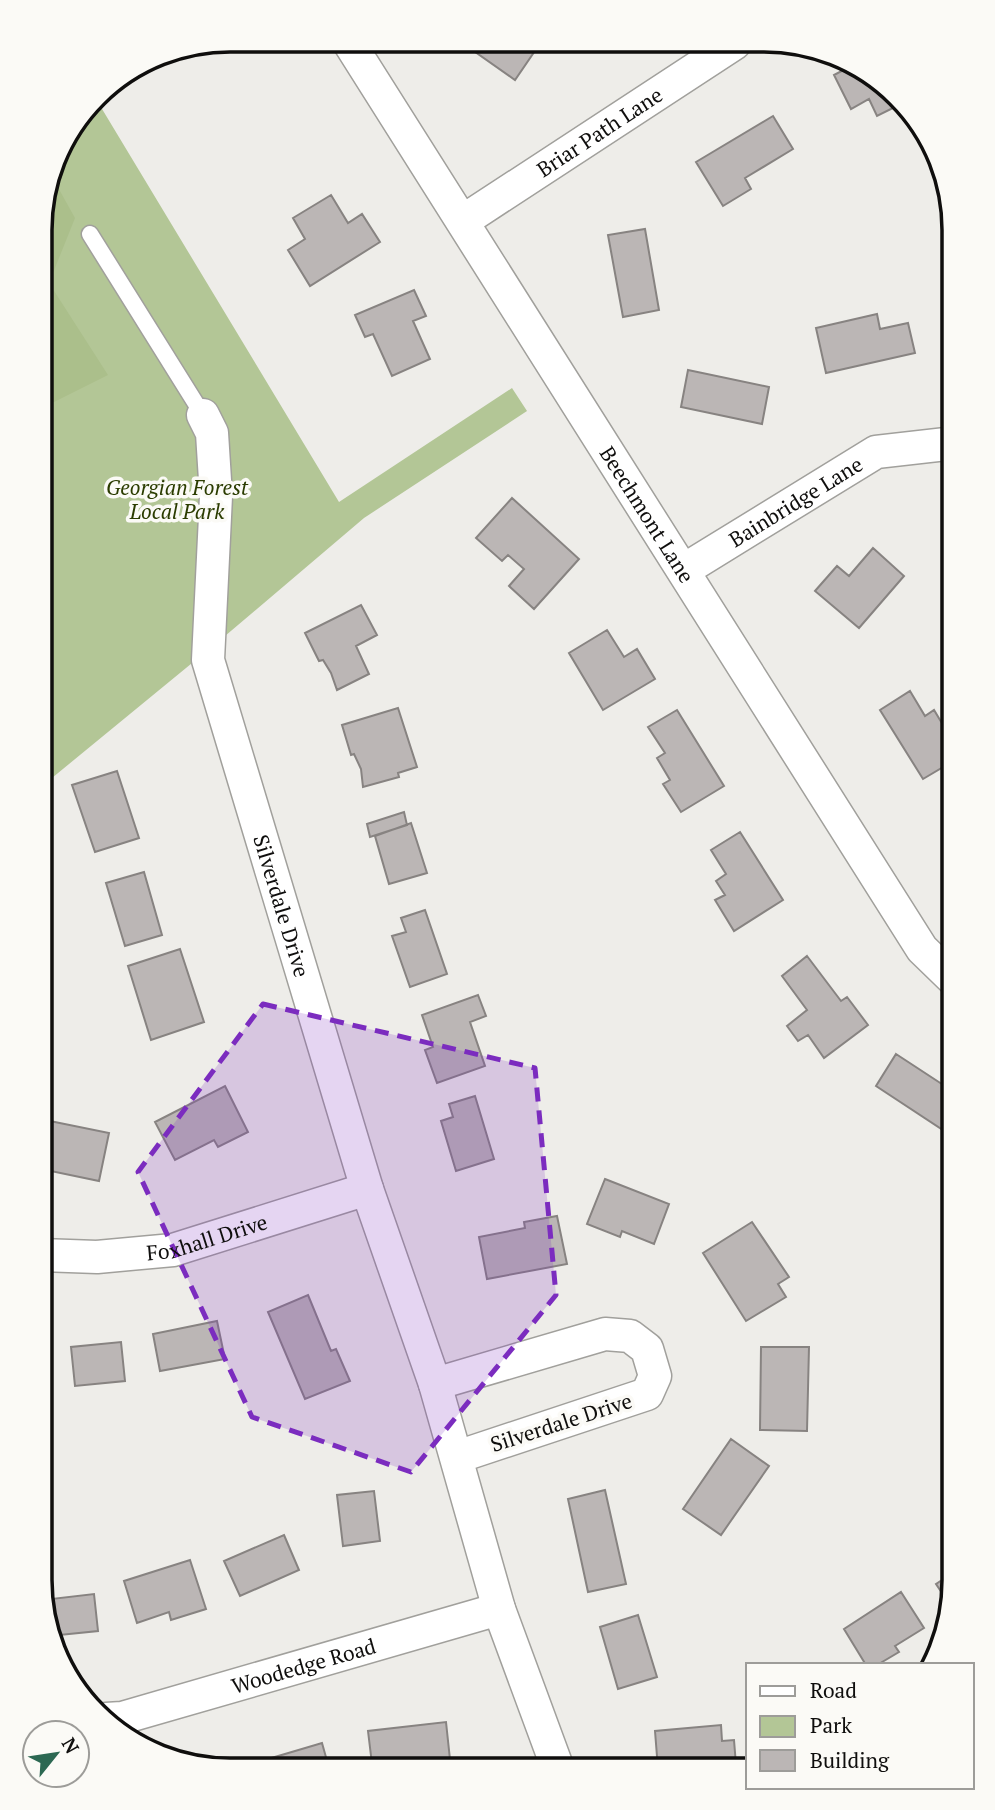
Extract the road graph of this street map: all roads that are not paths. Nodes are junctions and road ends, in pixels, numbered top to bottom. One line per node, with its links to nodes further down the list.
1 (355, 52): 3 (street, Beechmont Lane)
2 (721, 52): 3 (street, Briar Path Lane)
3 (463, 221): 7 (street, Beechmont Lane)
4 (90, 234): 5 (lane)
5 (203, 415): 9 (street, Silverdale Drive)
6 (942, 444): 7 (street, Bainbridge Lane)
7 (684, 570): 8 (street, Beechmont Lane)
8 (942, 969)
9 (367, 1189): 10 (street, Foxhall Drive); 11 (street, Silverdale Drive)
10 (52, 1255)
11 (435, 1384): 12 (street, Silverdale Drive); 12 (street, Silverdale Drive)
12 (457, 1457): 13 (street, Silverdale Drive)
13 (499, 1609): 14 (street, Woodedge Road); 15 (street, Silverdale Drive)
14 (119, 1718)
15 (554, 1758)

